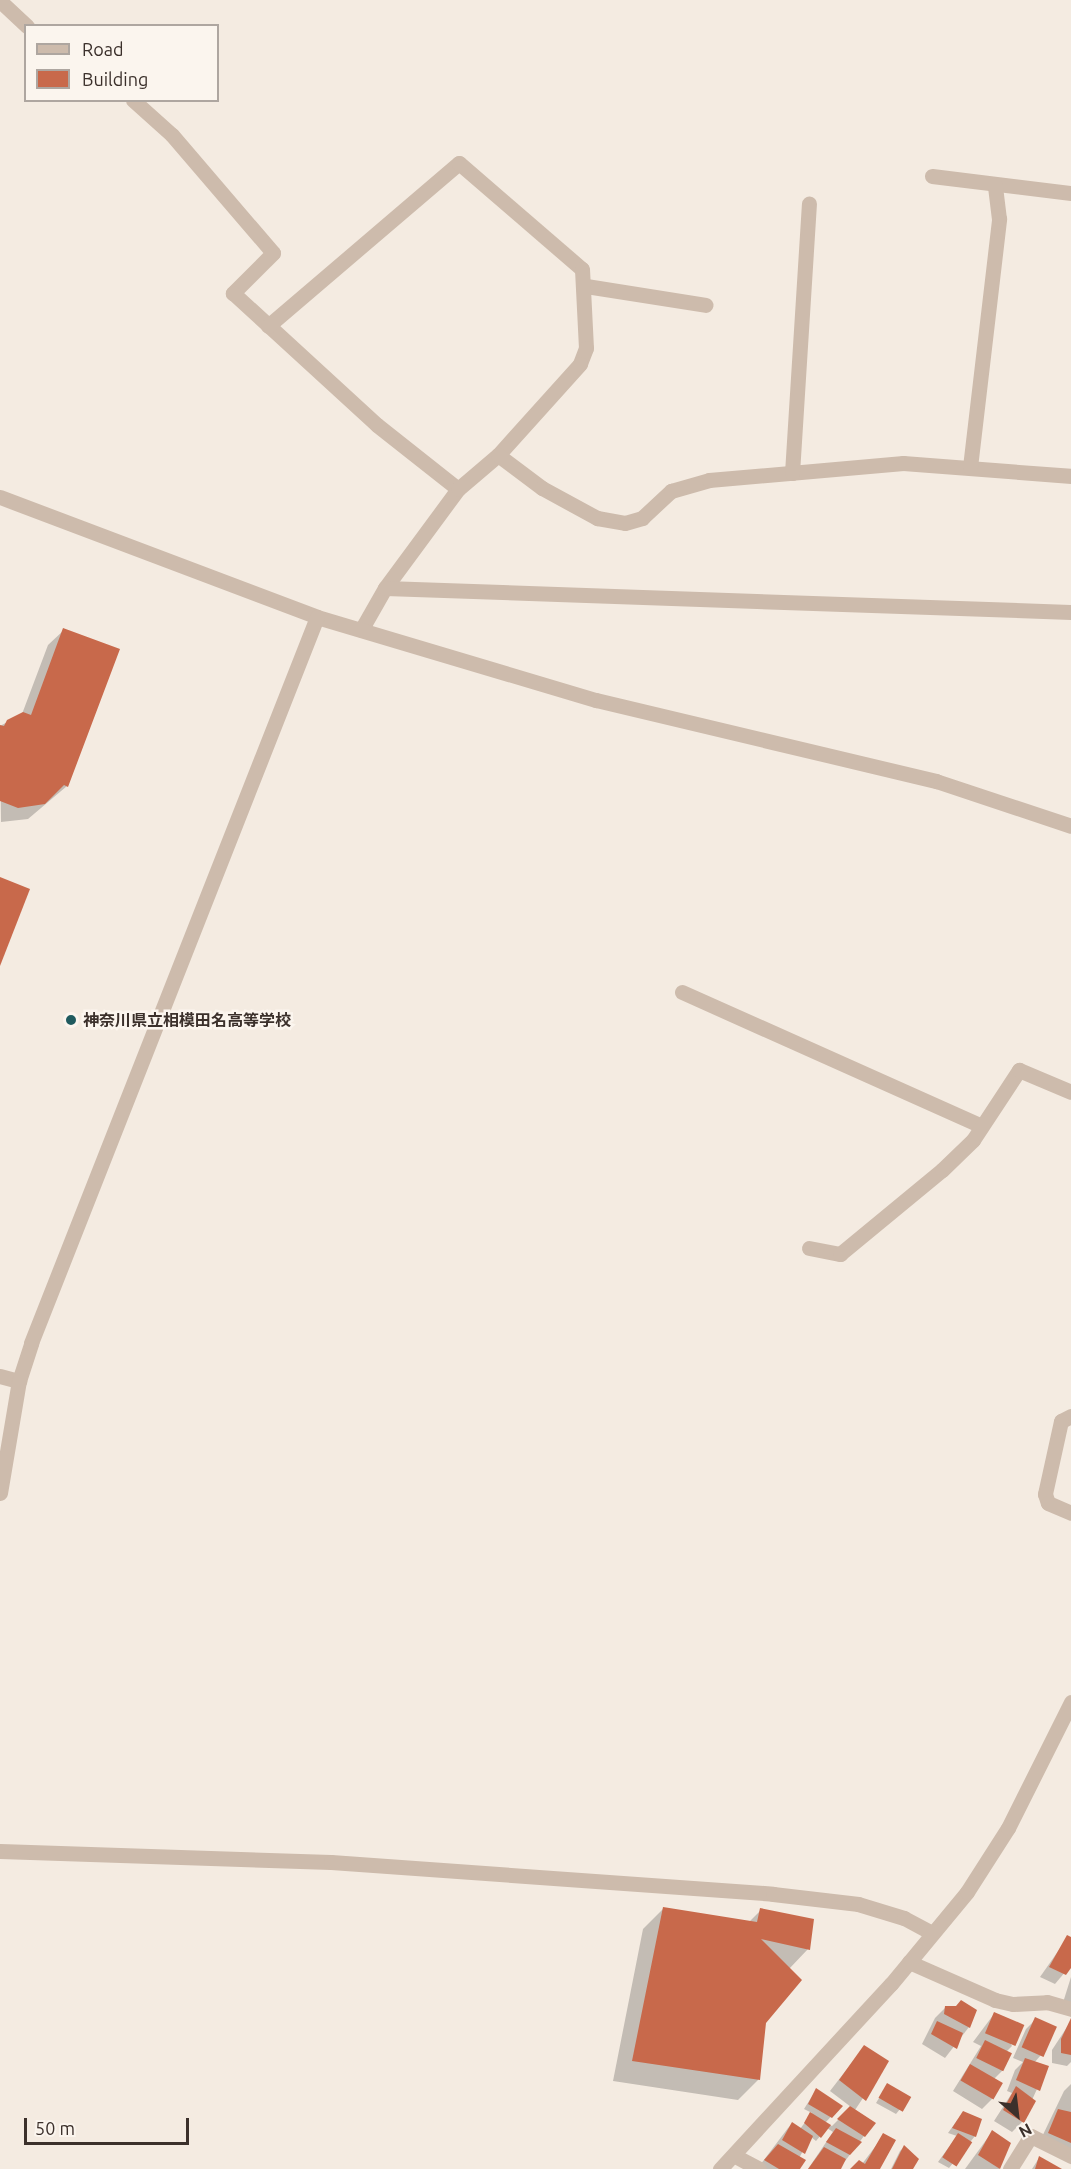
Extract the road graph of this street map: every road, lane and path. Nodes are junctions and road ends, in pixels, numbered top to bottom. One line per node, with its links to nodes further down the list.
1 (0, 1): 2 (street)
2 (25, 24)
3 (135, 102): 10 (street)
4 (932, 176): 5 (street)
5 (995, 185): 6 (street); 12 (street)
6 (1071, 193)
7 (809, 204): 13 (street)
8 (586, 286): 9 (street); 10 (street); 11 (street)
9 (706, 305)
10 (268, 326): 15 (street)
11 (498, 455): 13 (street); 15 (street)
12 (970, 467): 13 (street); 14 (street)
13 (792, 473)
14 (1071, 476)
15 (458, 489): 17 (street)
16 (0, 497): 19 (street)
17 (385, 588): 18 (street); 20 (street)
18 (1071, 612)
19 (317, 617): 20 (street); 27 (street)
20 (360, 630): 21 (street)
21 (1071, 826)
22 (682, 992): 24 (street)
23 (1071, 1092): 24 (street)
24 (981, 1126): 25 (street)
25 (809, 1248)
26 (0, 1377): 27 (street)
27 (19, 1381): 29 (street)
28 (1071, 1416): 30 (street)
29 (0, 1493)
30 (1071, 1514)
31 (1071, 1702): 33 (street)
32 (0, 1851): 33 (street)
33 (932, 1933): 34 (street)
34 (909, 1962): 35 (street); 36 (street)
35 (1071, 2009)
36 (735, 2156): 38 (street); 39 (street)
37 (1071, 2156): 40 (street)
38 (720, 2169)
39 (759, 2169)
40 (1010, 2169)

